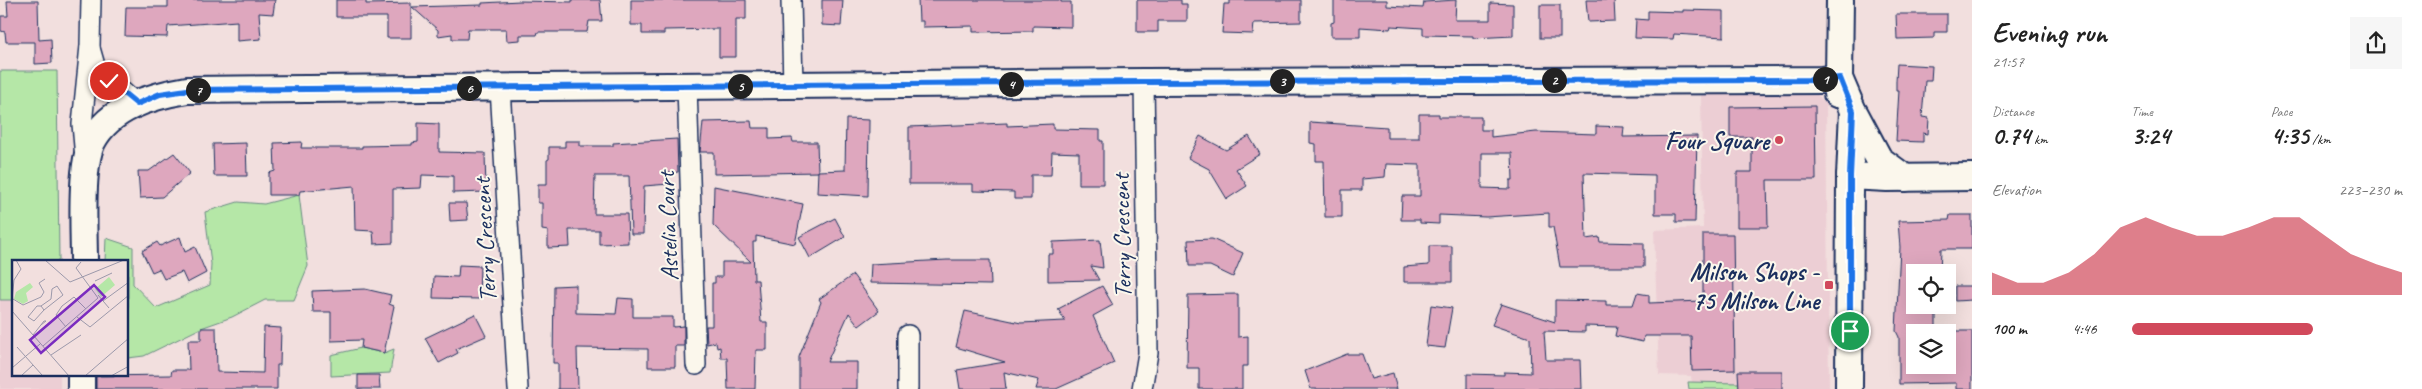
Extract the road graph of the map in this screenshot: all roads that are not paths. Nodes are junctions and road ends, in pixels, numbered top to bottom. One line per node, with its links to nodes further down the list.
1 (91, 0): 4 (street)
2 (790, 0): 8 (street)
3 (1840, 0): 5 (street)
4 (90, 46): 10 (street); 12 (street)
5 (1840, 78): 6 (street); 11 (street); 13 (street)
6 (1144, 82): 8 (street); 23 (street, Terry Crescent)
7 (687, 86): 8 (street); 9 (street); 18 (street, Astelia Court)
8 (792, 86)
9 (500, 88): 10 (street); 21 (street, Terry Crescent)
10 (137, 104): 12 (street)
11 (1853, 111): 13 (street); 15 (street)
12 (86, 167): 16 (street)
13 (1850, 176): 15 (street); 24 (street)
14 (1972, 177): 15 (street)
15 (1905, 178)
16 (84, 260)
17 (908, 335): 22 (street)
18 (696, 366)
19 (81, 376): 20 (street)
20 (81, 389)
21 (518, 389)
22 (908, 389)
23 (1142, 389)
24 (1850, 389)

